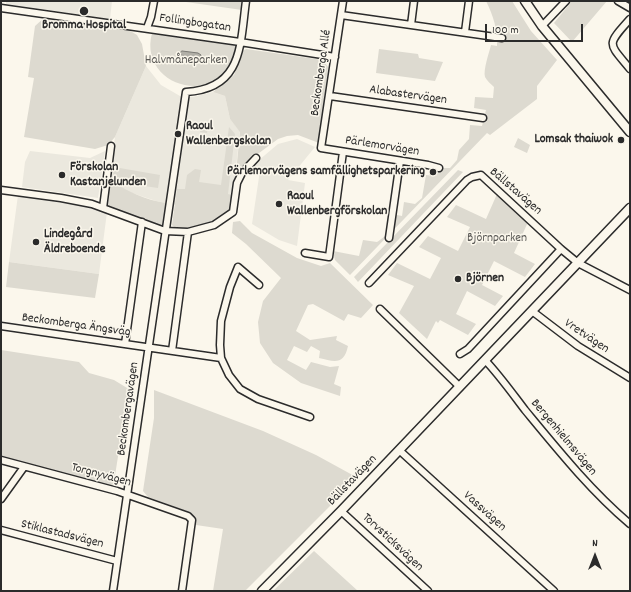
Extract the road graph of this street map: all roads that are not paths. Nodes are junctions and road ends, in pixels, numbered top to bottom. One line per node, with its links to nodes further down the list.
1 (154, 1): 15 (street, Follingbogatan)
2 (246, 1): 18 (street, Follingbogatan)
3 (343, 1): 11 (street, Beckomberga Allé)
4 (414, 1): 13 (street)
5 (469, 1): 16 (street)
6 (525, 1): 14 (street)
7 (566, 1): 14 (street)
8 (618, 1): 10 (street)
9 (1, 8): 15 (street, Follingbogatan)
10 (630, 8)
11 (341, 15): 13 (street); 19 (street, Beckomberga Allé)
12 (630, 19): 20 (street)
13 (411, 25): 16 (street)
14 (542, 26): 23 (street)
15 (147, 28): 18 (street, Follingbogatan)
16 (465, 32): 17 (street)
17 (502, 38)
18 (240, 42): 19 (street, Follingbogatan); 34 (street, Beckombergavägen)
19 (335, 57): 21 (street, Beckomberga Allé)
20 (630, 69)
21 (330, 96): 22 (street, Alabastervägen); 25 (street, Beckomberga Allé)
22 (483, 118)
23 (630, 132)
24 (111, 146): 31 (street)
25 (321, 148): 26 (street, Pärlemorvägen)
26 (343, 152): 28 (street, Pärlemorvägen); 38 (street)
27 (256, 158): 35 (street)
28 (400, 161): 29 (street, Pärlemorvägen); 36 (street)
29 (439, 168)
30 (1, 190): 31 (street)
31 (103, 208): 33 (street)
32 (630, 208): 39 (street, Bällstavägen)
33 (142, 222): 34 (street); 46 (street, Beckombergavägen)
34 (165, 231): 35 (street); 47 (street, Beckombergavägen)
35 (188, 232): 48 (street)
36 (389, 238)
37 (561, 249): 39 (street, Bällstavägen); 40 (street, Bällstavägen); 49 (street)
38 (305, 253)
39 (578, 263): 42 (street); 44 (street, Bällstavägen)
40 (369, 283)
41 (259, 285): 50 (street)
42 (630, 290)
43 (380, 309): 53 (street)
44 (532, 311): 51 (street, Bällstavägen); 52 (street, Vretvägen)
45 (1, 326): 46 (street, Beckomberga Ängsväg)
46 (124, 344): 47 (street, Beckomberga Ängsväg)
47 (149, 347): 48 (street, Beckomberga Ängsväg); 58 (street, Beckombergavägen)
48 (172, 351): 50 (street, Beckomberga Ängsväg)
49 (460, 354)
50 (221, 358): 54 (street)
51 (485, 360): 53 (street, Bällstavägen); 61 (street, Bergenhielmsvägen)
52 (630, 378)
53 (460, 387): 55 (street, Bällstavägen)
54 (310, 417)
55 (399, 450): 60 (street, Bällstavägen); 68 (street, Vassvägen)
56 (1, 460): 57 (street, Torgnyvägen)
57 (24, 467): 58 (street, Torgnyvägen); 59 (street)
58 (128, 494): 63 (street, Beckombergavägen); 65 (street, Torgnyvägen)
59 (1, 499)
60 (341, 511): 66 (street, Bällstavägen); 67 (street, Torvsticksvägen)
61 (630, 524)
62 (1, 530): 63 (street, Stiklastadsvägen)
63 (118, 560): 64 (street, Beckombergavägen)
64 (114, 591)
65 (182, 591)
66 (262, 591)
67 (428, 591)
68 (554, 591)

